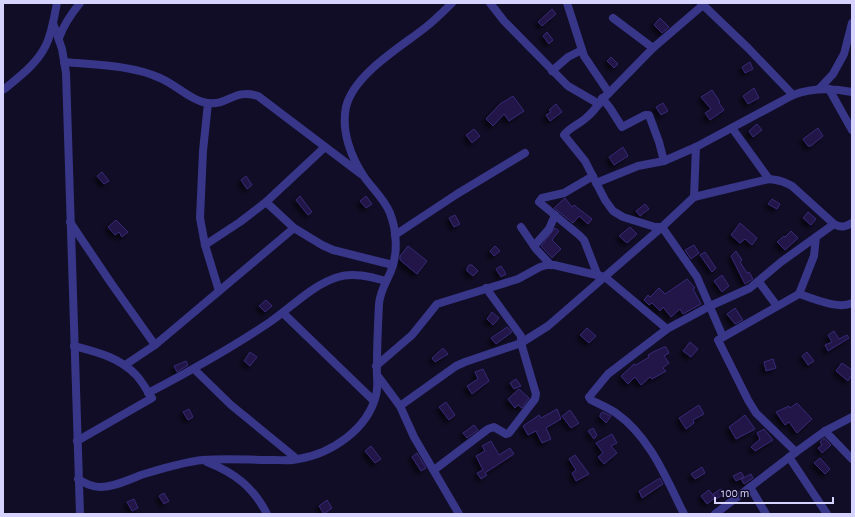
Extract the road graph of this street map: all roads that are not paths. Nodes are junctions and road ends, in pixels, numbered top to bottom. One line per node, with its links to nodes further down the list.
1 (57, 3): 8 (street)
2 (80, 3): 10 (street)
3 (452, 3): 28 (street)
4 (490, 3): 14 (street)
5 (567, 3): 12 (street)
6 (702, 4): 11 (street); 19 (street)
7 (613, 18): 11 (street)
8 (53, 23): 10 (street); 17 (street)
9 (852, 23): 16 (street)
10 (59, 38): 13 (street)
11 (653, 48): 20 (street)
12 (582, 50): 14 (street); 20 (street)
13 (64, 62): 21 (street); 34 (street)
14 (552, 71): 20 (street)
15 (829, 88): 16 (street); 18 (street); 23 (street)
16 (819, 89): 19 (street)
17 (3, 90)
18 (852, 92)
19 (793, 95): 22 (street)
20 (603, 99): 27 (street); 29 (street)
21 (208, 103): 24 (street); 42 (street)
22 (732, 128): 25 (street); 30 (street)
23 (852, 130)
24 (326, 147): 28 (street); 32 (street)
25 (696, 147): 27 (street); 31 (street)
26 (525, 153): 40 (street)
27 (664, 161): 29 (street)
28 (365, 177): 40 (street)
29 (594, 179): 33 (street); 38 (street)
30 (769, 179): 31 (street); 36 (street)
31 (694, 197): 38 (street)
32 (266, 202): 39 (street); 42 (street)
33 (554, 215): 43 (street); 46 (street)
34 (70, 221): 59 (street); 60 (street)
35 (852, 223): 36 (street)
36 (834, 224): 41 (street)
37 (521, 227): 43 (street)
38 (662, 227): 46 (street); 53 (street)
39 (294, 228): 44 (street); 50 (street)
40 (395, 235): 44 (street)
41 (816, 237): 48 (street); 51 (street)
42 (205, 245): 50 (street)
43 (534, 246): 45 (street)
44 (393, 265): 47 (street)
45 (551, 265): 46 (street); 49 (street)
46 (601, 277): 56 (street); 58 (street)
47 (386, 281): 55 (street); 63 (street)
48 (758, 282): 53 (street); 54 (street)
49 (486, 288): 58 (street); 63 (street)
50 (219, 291): 60 (street)
51 (798, 294): 52 (street); 54 (street)
52 (852, 303)
53 (710, 306): 56 (street); 57 (street)
54 (777, 306): 57 (street)
55 (284, 313): 62 (street); 65 (street)
56 (667, 329): 81 (street)
57 (723, 337): 70 (street)
58 (521, 342): 66 (street); 75 (street)
59 (74, 346): 61 (street); 69 (street)
60 (155, 346): 61 (street)
61 (125, 365): 64 (street)
62 (194, 369): 64 (street); 73 (street)
63 (377, 370): 65 (street); 66 (street)
64 (148, 393): 69 (street)
65 (374, 401): 73 (street)
66 (400, 406): 75 (street)
67 (852, 417): 68 (street)
68 (825, 431): 70 (street); 72 (street)
69 (77, 441): 76 (street)
70 (796, 452): 71 (street)
71 (789, 458): 77 (street); 84 (street)
72 (852, 458)
73 (297, 459): 74 (street)
74 (202, 460): 76 (street); 79 (street)
75 (434, 470): 80 (street)
76 (78, 479): 78 (street)
77 (750, 487): 82 (street); 83 (street)
78 (80, 514)
79 (267, 514)
80 (459, 514)
81 (684, 514)
82 (715, 514)
83 (766, 514)
84 (827, 514)

